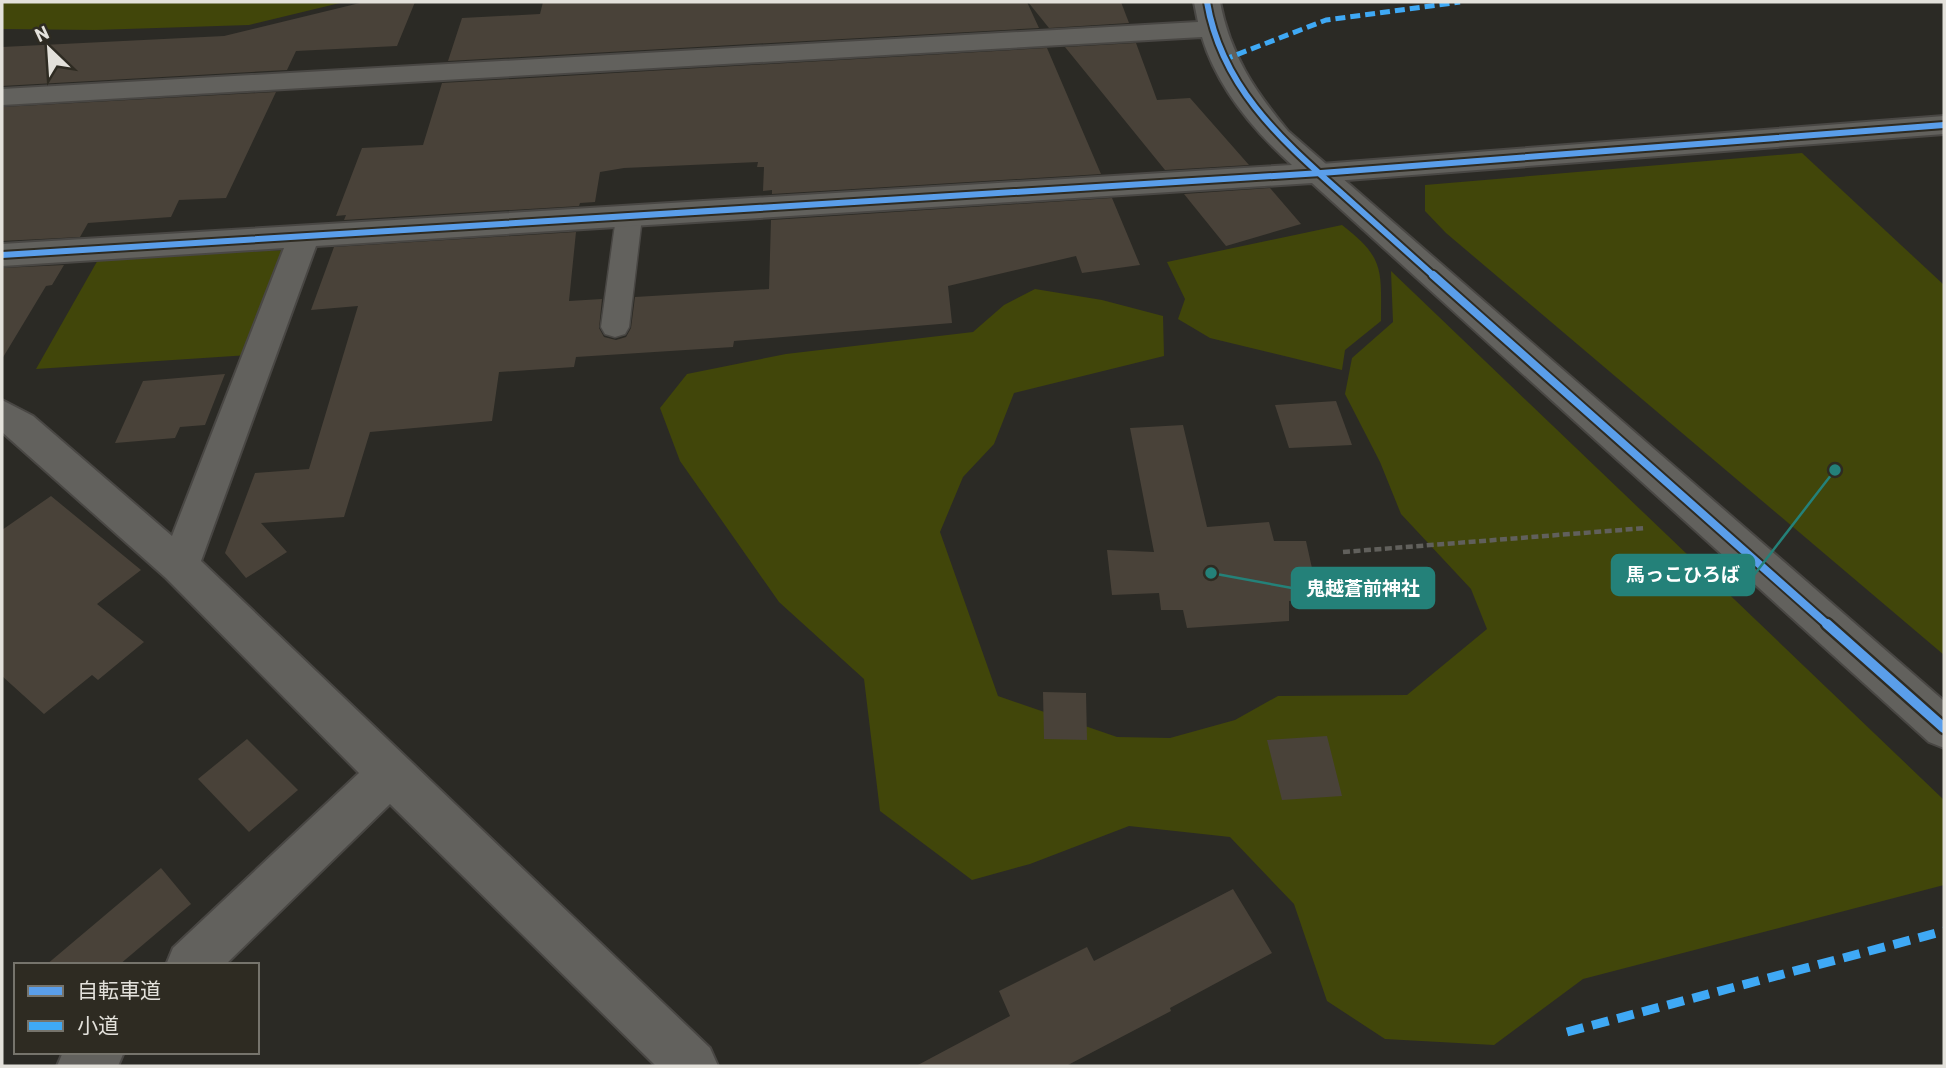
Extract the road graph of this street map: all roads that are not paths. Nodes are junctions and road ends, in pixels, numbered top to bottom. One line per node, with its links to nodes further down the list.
1 (1207, 2): 2 (street)
2 (1210, 29): 3 (street); 5 (street)
3 (2, 97)
4 (1944, 125): 5 (street)
5 (1321, 173): 6 (street); 12 (street)
6 (629, 216): 7 (street); 9 (lane)
7 (304, 236): 8 (street); 11 (street)
8 (2, 255)
9 (615, 327)
10 (2, 415): 11 (street)
11 (180, 566): 13 (street)
12 (1944, 728)
13 (390, 774): 14 (street); 17 (street)
14 (192, 963)
15 (96, 1054): 16 (street)
16 (83, 1066)
17 (692, 1066)

